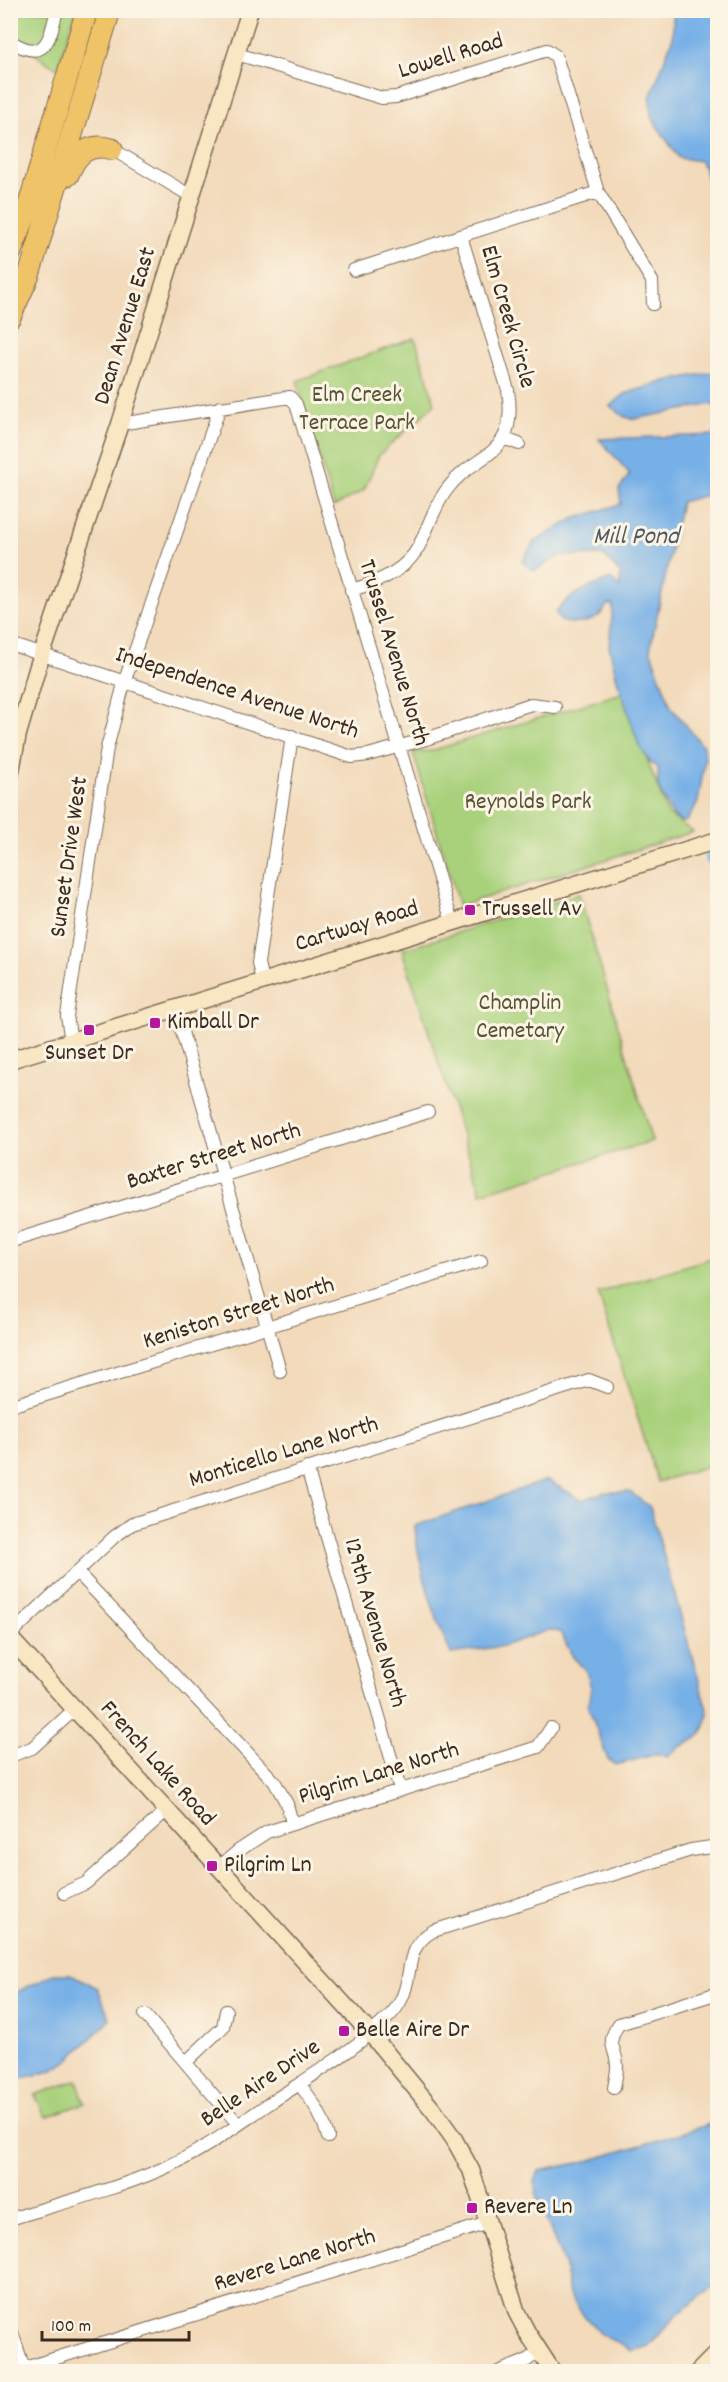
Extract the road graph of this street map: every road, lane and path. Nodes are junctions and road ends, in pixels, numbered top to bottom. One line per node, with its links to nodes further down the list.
1 (57, 10): 5 (street)
2 (87, 10): 8 (highway)
3 (111, 10): 15 (highway)
4 (250, 10): 6 (street, Dean Avenue East)
5 (10, 41)
6 (237, 54): 9 (street, Lowell Road); 10 (street, Dean Avenue East)
7 (112, 149): 10 (street); 15 (highway)
8 (45, 151): 11 (highway); 13 (highway)
9 (598, 192): 12 (street); 16 (street, Lowell Road)
10 (191, 196): 19 (street, Dean Avenue East)
11 (10, 233)
12 (461, 236): 14 (street); 20 (street, Elm Creek Circle)
13 (10, 254)
14 (354, 270)
15 (29, 275): 17 (highway)
16 (653, 304)
17 (10, 317)
18 (220, 407): 19 (street); 22 (street, Trussel Avenue North); 25 (street, Sunset Drive West)
19 (120, 424): 24 (street, Dean Avenue East)
20 (503, 438): 21 (street); 22 (street, Elm Creek Circle)
21 (519, 444)
22 (351, 590): 28 (street, Trussel Avenue North)
23 (10, 644): 24 (street, Independence Avenue North)
24 (41, 655): 25 (street, Independence Avenue North); 29 (street, Dean Avenue East)
25 (126, 680): 27 (street, Independence Avenue North); 34 (street, Sunset Drive West)
26 (555, 707): 28 (street, Independence Avenue North)
27 (292, 736): 28 (street, Independence Avenue North); 32 (street)
28 (399, 746): 31 (street, Trussel Avenue North)
29 (10, 776)
30 (717, 840): 31 (street, Cartway Road)
31 (452, 922): 32 (street, Cartway Road)
32 (262, 981): 33 (street, Cartway Road)
33 (175, 1008): 34 (street, Cartway Road); 37 (street)
34 (71, 1041): 35 (street, Cartway Road)
35 (10, 1060)
36 (428, 1112): 37 (street, Baxter Street North)
37 (224, 1175): 38 (street, Baxter Street North); 40 (street)
38 (11, 1243)
39 (481, 1261): 40 (street, Keniston Street North)
40 (267, 1327): 41 (street); 43 (street, Keniston Street North)
41 (280, 1371)
42 (607, 1386): 44 (street, Monticello Lane North)
43 (10, 1406)
44 (307, 1468): 45 (street, Monticello Lane North); 50 (street, 129th Avenue North)
45 (78, 1573): 46 (street, Monticello Lane North); 52 (street)
46 (10, 1636): 47 (street, French Lake Road)
47 (75, 1709): 49 (street); 51 (street, French Lake Road)
48 (551, 1728): 50 (street, Pilgrim Lane North)
49 (10, 1756)
50 (400, 1789): 52 (street, Pilgrim Lane North)
51 (167, 1810): 54 (street, French Lake Road); 55 (street)
52 (292, 1823): 54 (street, Pilgrim Lane North)
53 (717, 1846): 59 (street, Belle Aire Drive)
54 (219, 1867): 59 (street, French Lake Road)
55 (64, 1893)
56 (717, 1993): 62 (street)
57 (226, 2011): 60 (street)
58 (145, 2015): 60 (street)
59 (370, 2033): 61 (street, Belle Aire Drive); 66 (street, French Lake Road)
60 (186, 2062): 63 (street)
61 (299, 2084): 63 (street, Belle Aire Drive); 64 (street)
62 (614, 2088)
63 (238, 2124): 65 (street, Belle Aire Drive)
64 (328, 2137)
65 (10, 2219)
66 (489, 2223): 68 (street, French Lake Road); 70 (street, Revere Lane North)
67 (10, 2326): 70 (street)
68 (538, 2352): 71 (street); 72 (street, French Lake Road)
69 (717, 2352): 73 (street)
70 (20, 2370)
71 (498, 2372)
72 (553, 2372)
73 (698, 2372)

